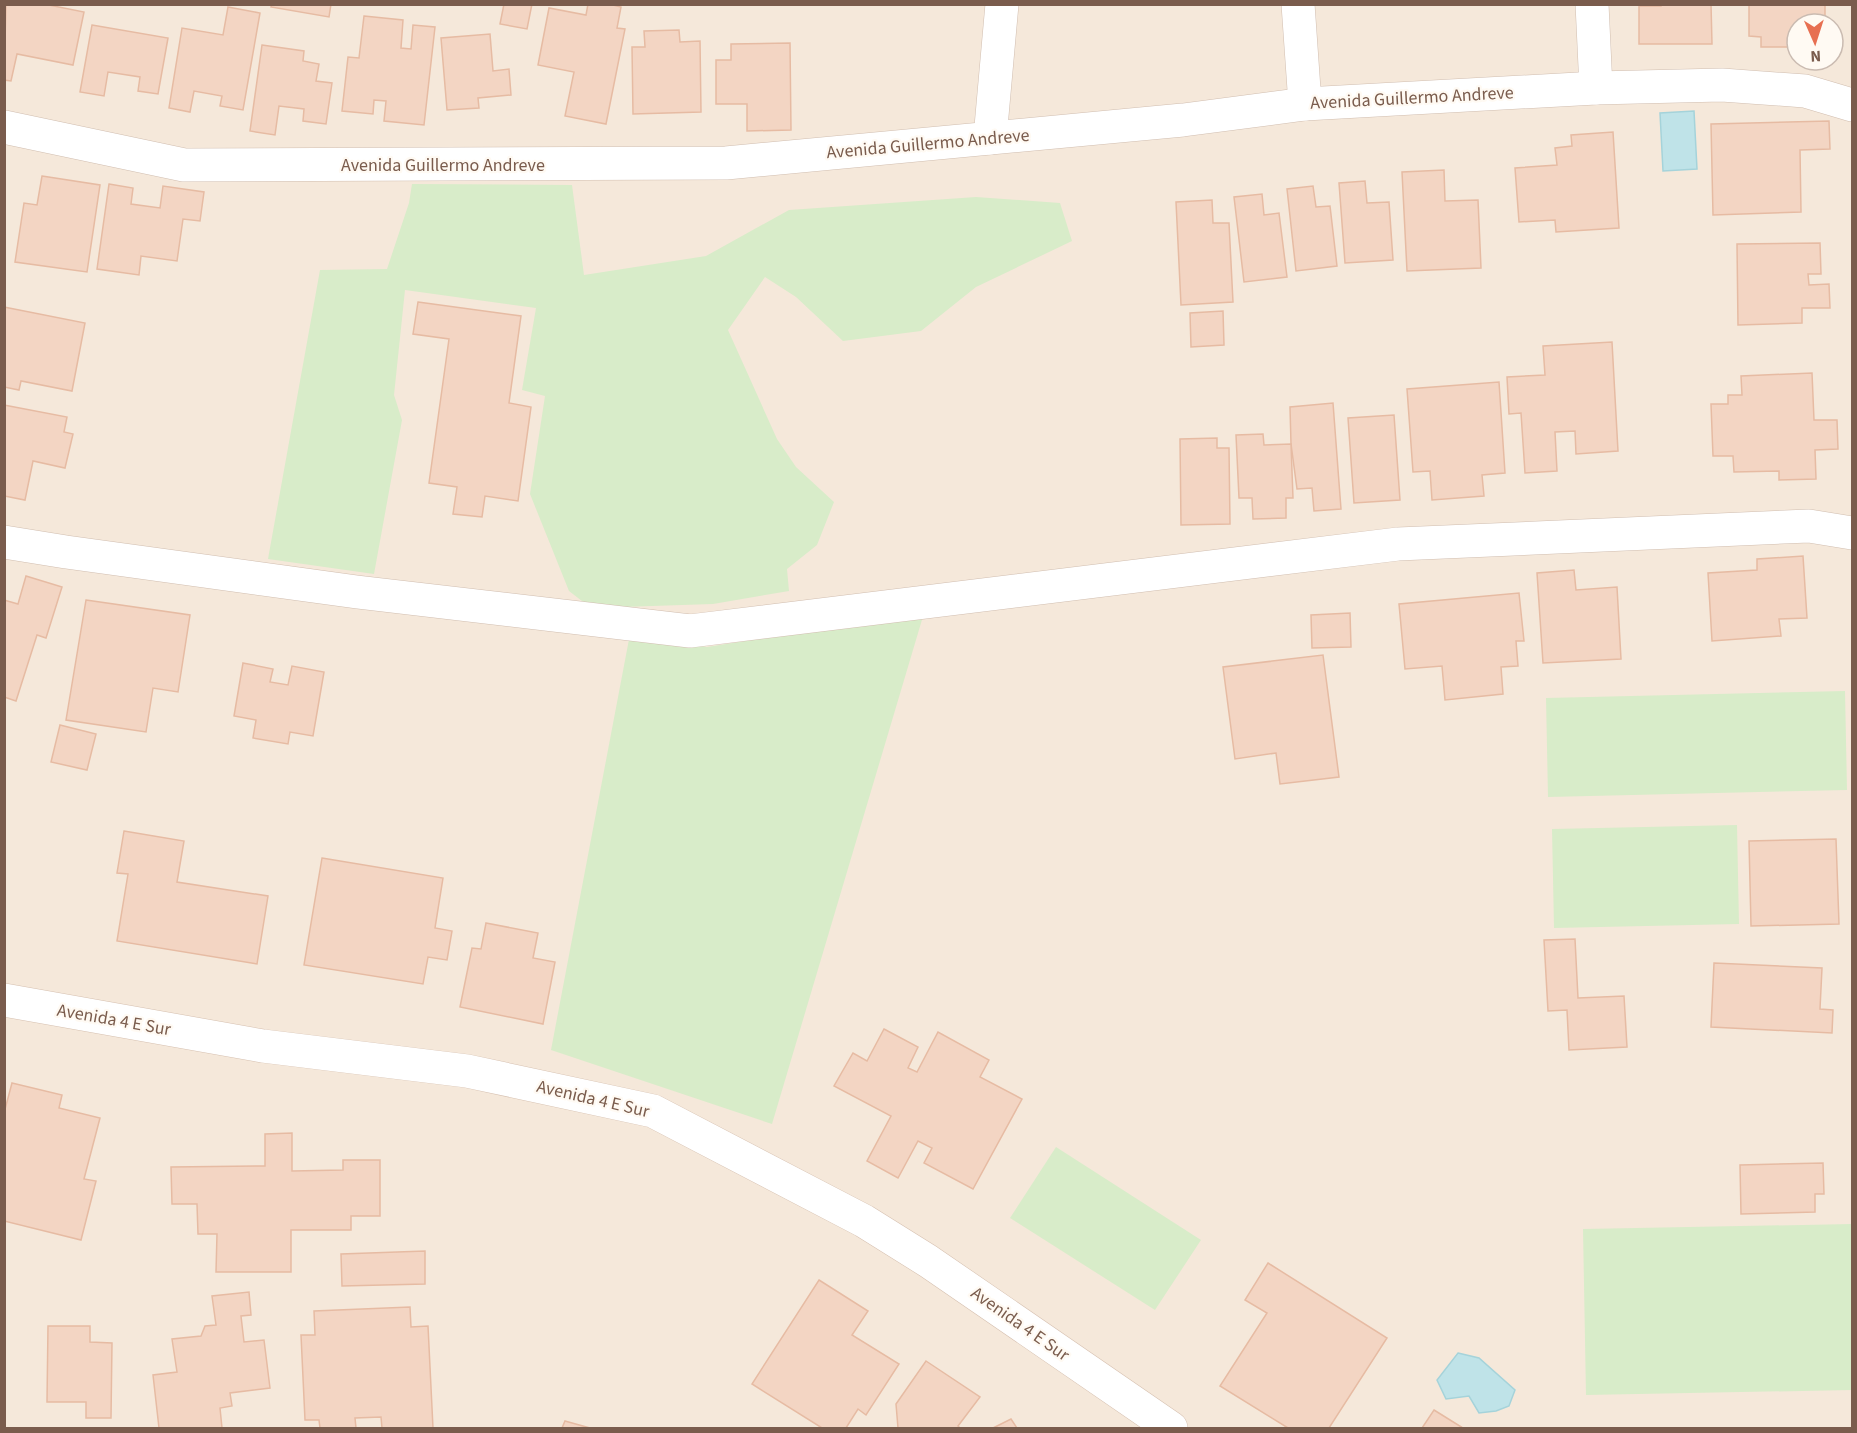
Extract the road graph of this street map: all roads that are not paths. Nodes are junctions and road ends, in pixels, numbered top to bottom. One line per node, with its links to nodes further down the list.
1 (1002, 4): 8 (street)
2 (1298, 4): 5 (street)
3 (1592, 4): 4 (street)
4 (1596, 88): 5 (street, Avenida Guillermo Andreve); 6 (street, Avenida Guillermo Andreve)
5 (1305, 104): 8 (street, Avenida Guillermo Andreve)
6 (1852, 105)
7 (4, 127): 8 (street, Avenida Guillermo Andreve)
8 (990, 138)
9 (1852, 533): 10 (street)
10 (4, 542)
11 (4, 1000): 12 (street, Avenida 4 E Sur)
12 (1171, 1428)

